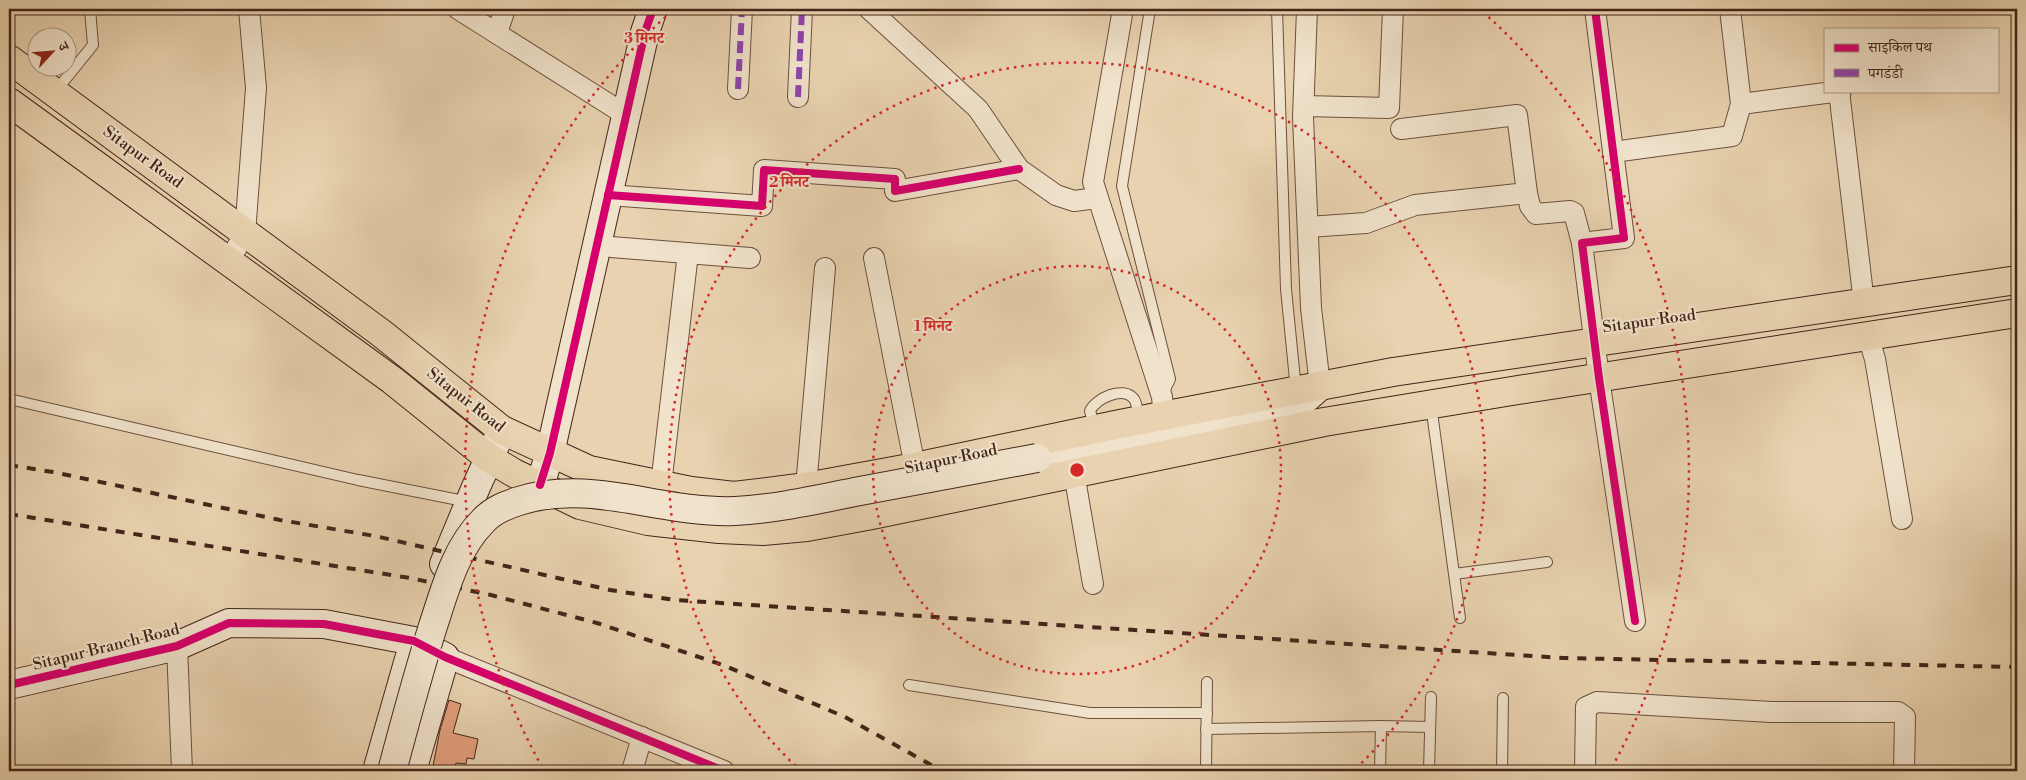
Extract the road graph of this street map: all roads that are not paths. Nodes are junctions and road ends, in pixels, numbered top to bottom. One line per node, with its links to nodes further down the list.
1 (90, 9): 19 (lane)
2 (249, 9): 34 (street)
3 (458, 9): 16 (street)
4 (505, 9): 16 (street)
5 (654, 9): 26 (street)
6 (742, 9): 18 (street)
7 (802, 9): 22 (street)
8 (869, 9): 29 (street)
9 (1123, 9): 32 (street)
10 (1150, 9): 51 (lane)
11 (1277, 9): 48 (lane)
12 (1307, 9): 25 (street)
13 (1393, 9): 25 (street)
14 (1595, 9): 28 (street)
15 (1730, 9): 24 (street)
16 (497, 33): 26 (street)
17 (9, 59): 19 (main road, Sitapur Road)
18 (738, 89)
19 (55, 92): 34 (main road, Sitapur Road)
20 (1832, 92): 24 (street)
21 (1840, 92): 43 (street)
22 (798, 97)
23 (9, 102): 40 (main road, Sitapur Road)
24 (1741, 104): 28 (street)
25 (1304, 106): 33 (street)
26 (626, 115): 31 (street)
27 (1401, 129): 30 (street)
28 (1613, 152): 35 (street)
29 (1019, 169): 31 (street); 32 (street)
30 (1526, 193): 33 (street); 35 (street)
31 (608, 195): 54 (street)
32 (1097, 198): 51 (street)
33 (1308, 227): 48 (street)
34 (245, 233): 40 (street); 53 (main road, Sitapur Road)
35 (1582, 243): 46 (street)
36 (611, 247): 37 (street)
37 (688, 253): 38 (street); 59 (street)
38 (750, 258)
39 (874, 258): 56 (street)
40 (228, 263): 55 (main road, Sitapur Road)
41 (825, 268): 60 (street)
42 (2017, 280): 43 (main road, Sitapur Road)
43 (1864, 303): 46 (main road, Sitapur Road)
44 (2017, 313): 45 (main road, Sitapur Road)
45 (1868, 336): 47 (main road, Sitapur Road); 62 (street)
46 (1594, 343): 47 (street); 48 (main road, Sitapur Road)
47 (1599, 378): 50 (main road, Sitapur Road); 67 (street)
48 (1304, 395): 51 (main road, Sitapur Road); 52 (street); 83 (street, bridge)
49 (9, 399): 61 (lane)
50 (1431, 404): 52 (main road, Sitapur Road); 64 (lane)
51 (1155, 411): 56 (main road, Sitapur Road)
52 (1324, 422): 57 (main road, Sitapur Road)
53 (502, 430): 54 (main road, Sitapur Road); 55 (street)
54 (550, 453): 58 (street); 59 (main road, Sitapur Road)
55 (488, 458): 58 (main road, Sitapur Road); 61 (street)
56 (915, 467): 60 (main road, Sitapur Road)
57 (1074, 473): 58 (main road, Sitapur Road); 65 (street)
58 (540, 485)
59 (661, 485): 60 (main road, Sitapur Road)
60 (806, 487)
61 (469, 502): 68 (street)
62 (1902, 519)
63 (1547, 562): 64 (lane)
64 (1454, 574): 66 (lane)
65 (1093, 584)
66 (1460, 618)
67 (1634, 621)
68 (414, 641): 69 (street, Sitapur Branch Road); 70 (street, Sitapur Branch Road); 82 (street)
69 (177, 646): 72 (street, Sitapur Branch Road); 81 (street)
70 (445, 657): 80 (street); 84 (street)
71 (1207, 682): 76 (lane)
72 (9, 685)
73 (909, 685): 76 (lane)
74 (1431, 697): 78 (lane)
75 (1504, 698): 90 (lane)
76 (1207, 713): 79 (lane)
77 (1381, 726): 78 (lane); 79 (lane); 88 (lane)
78 (1430, 727): 89 (lane)
79 (1206, 729): 87 (lane)
80 (642, 737): 85 (street); 86 (street)
81 (182, 771)
82 (377, 771)
83 (392, 771)
84 (412, 771)
85 (632, 771)
86 (724, 771)
87 (1206, 771)
88 (1380, 771)
89 (1429, 771)
90 (1502, 771)
91 (1585, 771): 92 (street)
92 (1904, 771)

